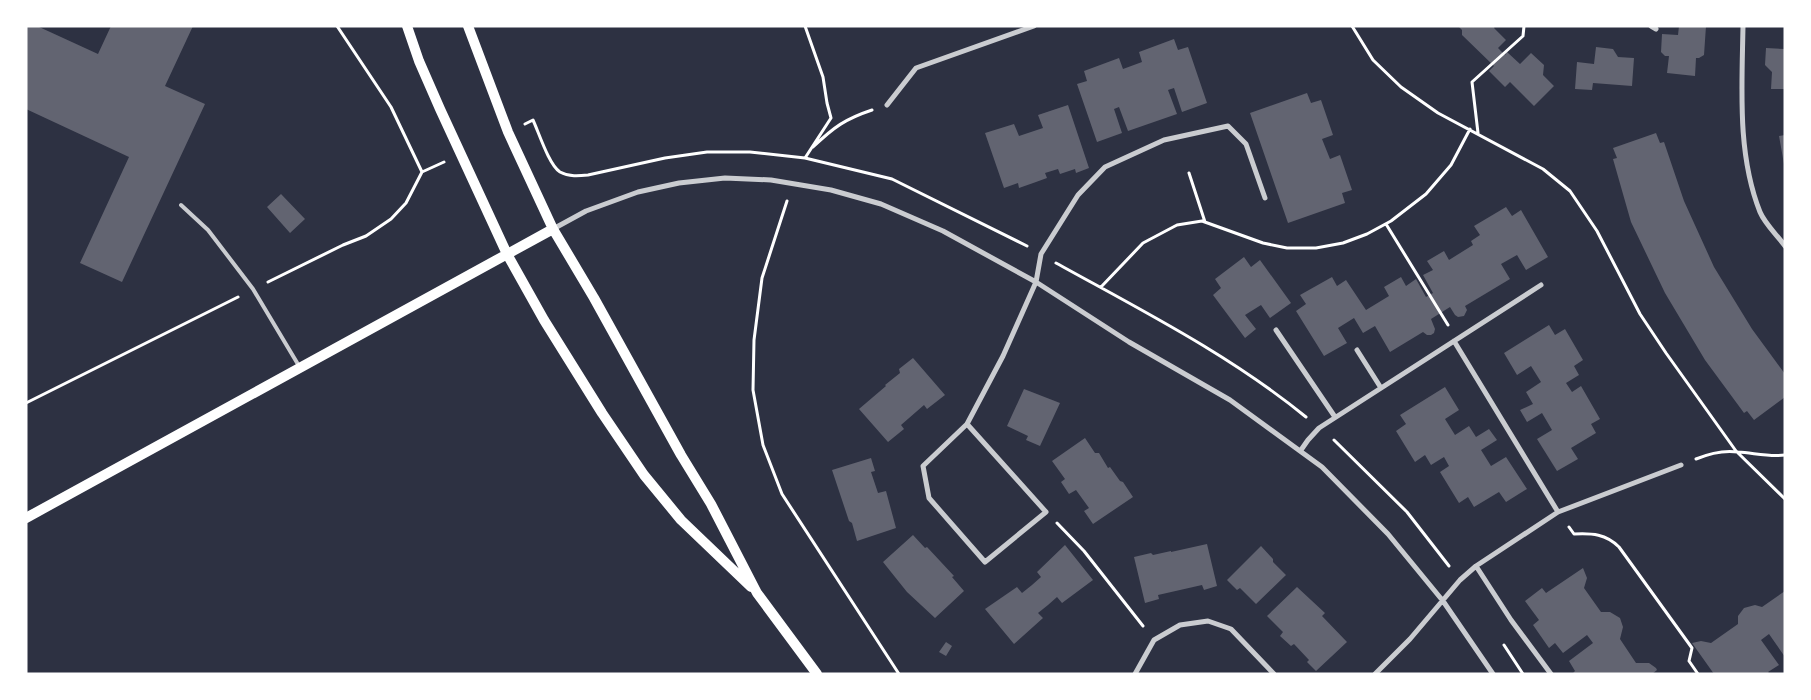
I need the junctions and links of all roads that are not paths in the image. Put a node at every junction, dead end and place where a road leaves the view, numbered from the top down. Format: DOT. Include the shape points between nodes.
graph roads {
  1 [pos="407,26"];
  2 [pos="468,26"];
  3 [pos="1034,26"];
  4 [pos="1743,26"];
  5 [pos="887,106"];
  6 [pos="1265,198"];
  7 [pos="181,205"];
  8 [pos="553,229"];
  9 [pos="1785,246"];
  10 [pos="507,254"];
  11 [pos="1036,282"];
  12 [pos="1541,285"];
  13 [pos="1276,330"];
  14 [pos="1455,340"];
  15 [pos="1357,350"];
  16 [pos="300,368"];
  17 [pos="1381,388"];
  18 [pos="1335,417"];
  19 [pos="967,424"];
  20 [pos="1302,450"];
  21 [pos="1681,465"];
  22 [pos="1558,512"];
  23 [pos="26,518"];
  24 [pos="1476,566"];
  25 [pos="757,593"];
  26 [pos="1442,601"];
  27 [pos="817,674"];
  28 [pos="1136,674"];
  29 [pos="1274,674"];
  30 [pos="1375,674"];
  31 [pos="1493,674"];
  32 [pos="1551,674"];
  1 -- 10 [label="main road" via="419,61"];
  2 -- 8 [label="main road" via="508,132"];
  3 -- 5 [label="street" via="916,68"];
  4 -- 9 [label="street" via="1742,98 1746,161 1760,214"];
  6 -- 11 [label="street" via="1246,144 1228,126 1164,140 1105,167 1078,195 1041,254"];
  7 -- 16 [label="lane" via="208,230 253,289"];
  8 -- 10 [label="main road"];
  8 -- 11 [label="street" via="586,211 638,192 725,178 771,180 831,190 881,204 943,231"];
  8 -- 25 [label="main road" via="711,504"];
  10 -- 16 [label="main road"];
  10 -- 25 [label="main road" via="544,320 644,475 681,520"];
  11 -- 19 [label="street" via="1003,356"];
  11 -- 20 [label="street" via="1129,342 1230,400"];
  12 -- 14 [label="street"];
  13 -- 18 [label="street"];
  14 -- 17 [label="street"];
  14 -- 22 [label="street"];
  15 -- 17 [label="street"];
  16 -- 23 [label="main road"];
  17 -- 18 [label="street"];
  18 -- 20 [label="street" via="1319,428"];
  19 -- 19 [label="street" via="923,466 929,498 985,562 1046,512"];
  20 -- 26 [label="street" via="1388,534"];
  21 -- 22 [label="street"];
  22 -- 24 [label="street"];
  24 -- 26 [label="street"];
  24 -- 32 [label="street"];
  25 -- 27 [label="main road"];
  26 -- 30 [label="street"];
  26 -- 31 [label="street"];
  28 -- 29 [label="street" via="1154,640 1180,625 1208,621 1231,629"];
}
